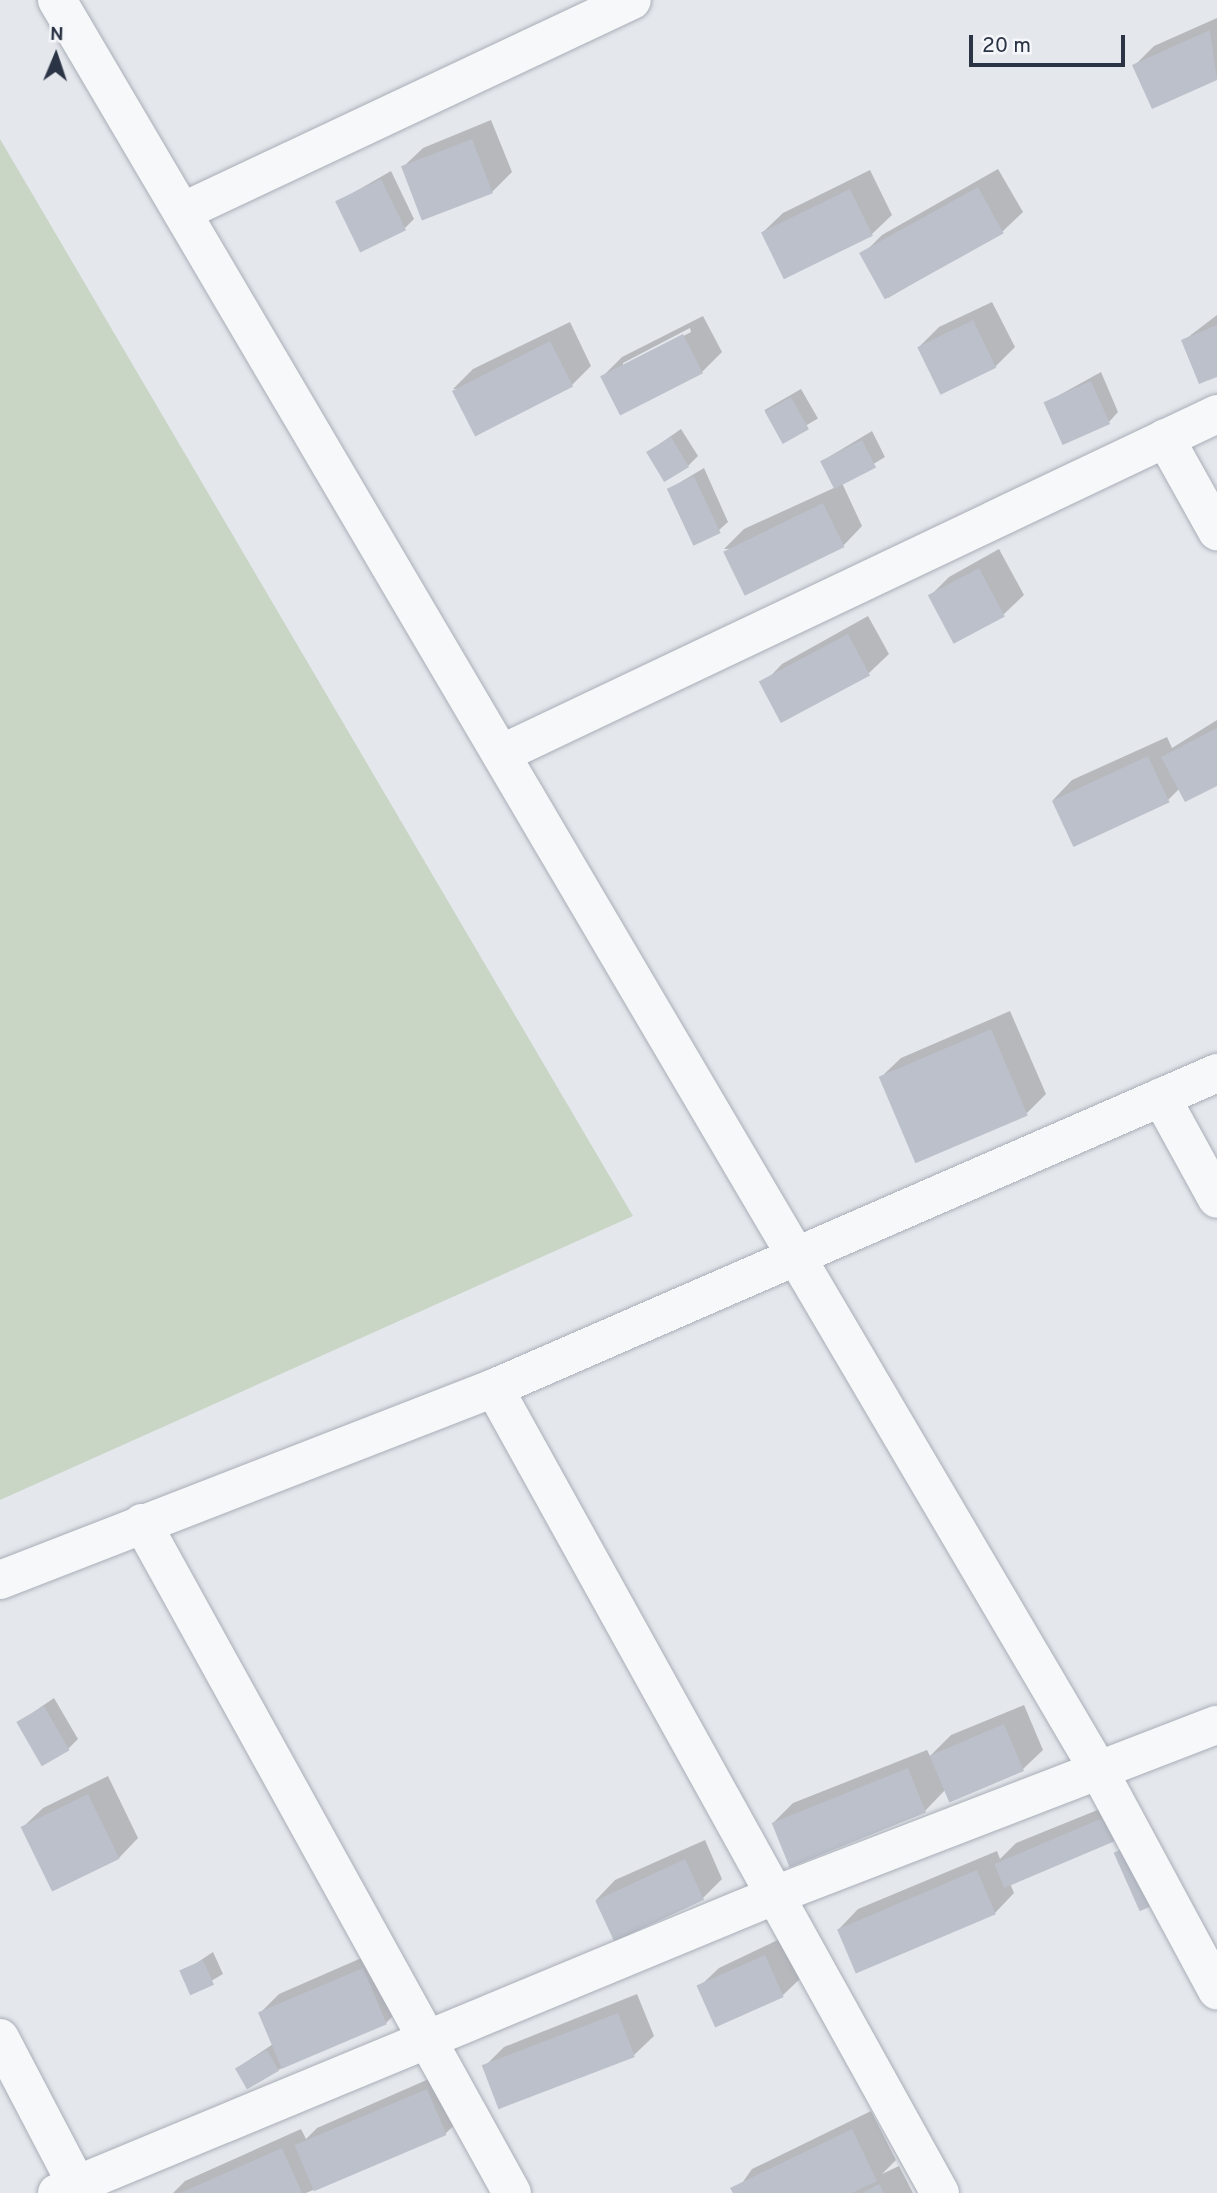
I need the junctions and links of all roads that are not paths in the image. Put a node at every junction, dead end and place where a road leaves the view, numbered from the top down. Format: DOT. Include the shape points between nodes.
graph roads {
  1 [pos="57,0"];
  2 [pos="632,0"];
  3 [pos="181,212"];
  4 [pos="1217,414"];
  5 [pos="1165,438"];
  6 [pos="1217,531"];
  7 [pos="500,754"];
  8 [pos="1217,1073"];
  9 [pos="1161,1097"];
  10 [pos="1217,1199"];
  11 [pos="797,1256"];
  12 [pos="494,1388"];
  13 [pos="142,1523"];
  14 [pos="0,1580"];
  15 [pos="1217,1725"];
  16 [pos="1100,1773"];
  17 [pos="778,1894"];
  18 [pos="1217,1990"];
  19 [pos="428,2037"];
  20 [pos="0,2038"];
  21 [pos="72,2190"];
  22 [pos="512,2193"];
  23 [pos="940,2193"];
  1 -- 3 [label="street"];
  2 -- 3 [label="street"];
  3 -- 7 [label="street"];
  4 -- 5 [label="street"];
  5 -- 6 [label="street"];
  5 -- 7 [label="street"];
  7 -- 11 [label="street"];
  8 -- 9 [label="street"];
  9 -- 10 [label="street"];
  9 -- 11 [label="street"];
  11 -- 12 [label="street"];
  11 -- 16 [label="street"];
  12 -- 13 [label="street"];
  12 -- 17 [label="street"];
  13 -- 14 [label="street"];
  13 -- 19 [label="street"];
  15 -- 16 [label="street"];
  16 -- 17 [label="street"];
  16 -- 18 [label="street"];
  17 -- 19 [label="street"];
  17 -- 23 [label="street"];
  19 -- 21 [label="street"];
  19 -- 22 [label="street"];
  20 -- 21 [label="street"];
}
